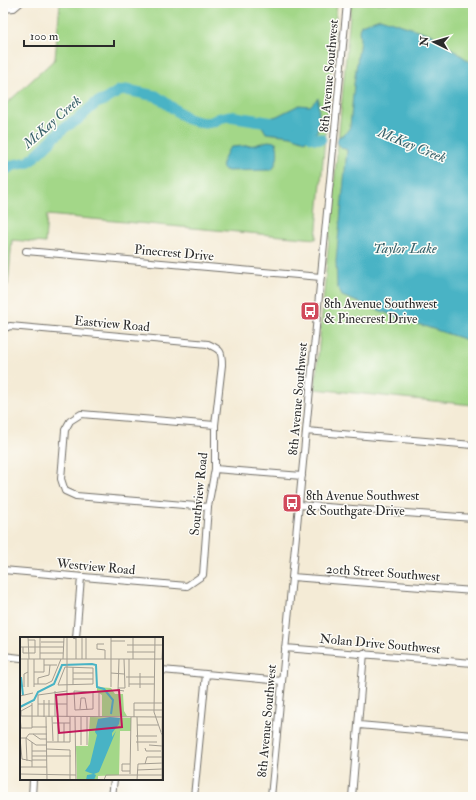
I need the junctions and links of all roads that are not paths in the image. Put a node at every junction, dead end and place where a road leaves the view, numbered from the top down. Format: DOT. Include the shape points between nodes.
graph roads {
  1 [pos="347,3"];
  2 [pos="19,5"];
  3 [pos="3,9"];
  4 [pos="26,250"];
  5 [pos="321,277"];
  6 [pos="3,329"];
  7 [pos="219,349"];
  8 [pos="215,425"];
  9 [pos="306,431"];
  10 [pos="473,445"];
  11 [pos="215,468"];
  12 [pos="302,476"];
  13 [pos="299,505"];
  14 [pos="208,507"];
  15 [pos="473,518"];
  16 [pos="3,570"];
  17 [pos="81,577"];
  18 [pos="292,577"];
  19 [pos="187,586"];
  20 [pos="473,591"];
  21 [pos="76,637"];
  22 [pos="286,648"];
  23 [pos="364,653"];
  24 [pos="3,656"];
  25 [pos="20,658"];
  26 [pos="473,663"];
  27 [pos="163,670"];
  28 [pos="206,674"];
  29 [pos="282,681"];
  30 [pos="359,724"];
  31 [pos="473,735"];
  32 [pos="33,780"];
  33 [pos="114,780"];
  34 [pos="32,797"];
  35 [pos="112,797"];
  36 [pos="194,797"];
  37 [pos="271,797"];
  38 [pos="352,797"];
  1 -- 5 [label="street, 8th Avenue Southwest"];
  2 -- 3 [label="street"];
  4 -- 5 [label="street, Pinecrest Drive"];
  5 -- 9 [label="street, 8th Avenue Southwest"];
  6 -- 7 [label="street, Eastview Road" via="10,326 208,344"];
  7 -- 8 [label="street, Southview Road" via="222,365"];
  8 -- 11 [label="street, Southview Road"];
  8 -- 14 [label="street" via="81,414 70,421 65,430 61,483 64,491 76,496"];
  9 -- 10 [label="street"];
  9 -- 12 [label="street, 8th Avenue Southwest"];
  11 -- 12 [label="street"];
  11 -- 14 [label="street, Southview Road"];
  12 -- 13 [label="street, 8th Avenue Southwest"];
  13 -- 15 [label="street"];
  13 -- 18 [label="street, 8th Avenue Southwest"];
  14 -- 19 [label="street, Southview Road" via="203,575"];
  16 -- 17 [label="street, Westview Road"];
  17 -- 19 [label="street, Westview Road"];
  17 -- 21 [label="street"];
  18 -- 20 [label="street, 20th Street Southwest"];
  18 -- 22 [label="street, 8th Avenue Southwest"];
  22 -- 23 [label="street, Nolan Drive Southwest"];
  22 -- 29 [label="street, 8th Avenue Southwest"];
  23 -- 26 [label="street, Nolan Drive Southwest"];
  23 -- 30 [label="street"];
  24 -- 25 [label="street"];
  27 -- 28 [label="street"];
  28 -- 29 [label="street"];
  28 -- 36 [label="street"];
  29 -- 37 [label="street, 8th Avenue Southwest"];
  30 -- 31 [label="street"];
  30 -- 38 [label="street"];
  32 -- 34 [label="street"];
  33 -- 35 [label="street"];
}
